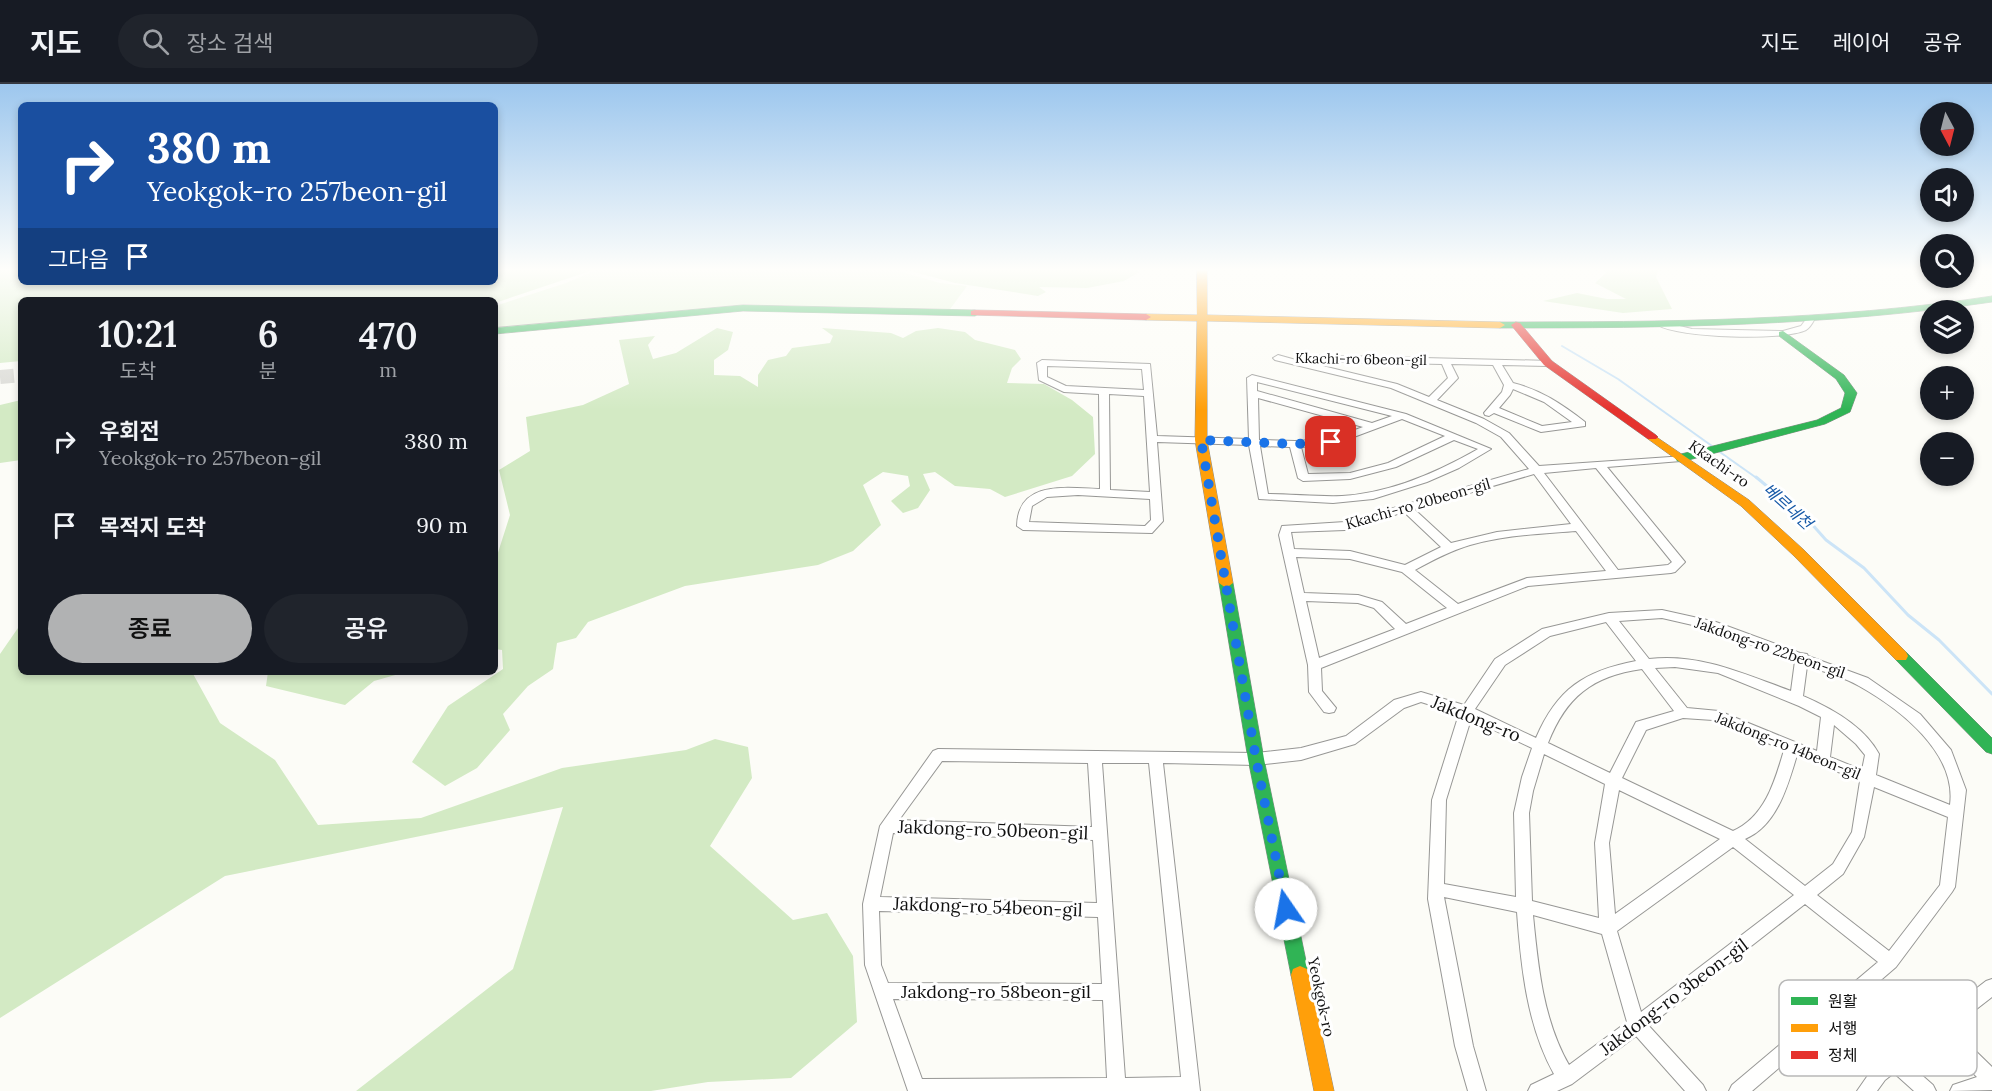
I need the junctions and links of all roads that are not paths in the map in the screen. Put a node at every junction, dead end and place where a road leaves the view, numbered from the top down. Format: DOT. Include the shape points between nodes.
graph roads {
  1 [pos="657,316"];
  2 [pos="1076,316"];
  3 [pos="1201,316"];
  4 [pos="1857,316"];
  5 [pos="1201,319"];
  6 [pos="1810,320"];
  7 [pos="1516,325"];
  8 [pos="1663,325"];
  9 [pos="498,331"];
  10 [pos="1783,334"];
  11 [pos="1445,361"];
  12 [pos="1496,362"];
  13 [pos="1548,363"];
  14 [pos="1509,385"];
  15 [pos="1104,391"];
  16 [pos="1149,393"];
  17 [pos="1252,393"];
  18 [pos="1430,401"];
  19 [pos="1493,409"];
  20 [pos="1402,416"];
  21 [pos="1480,421"];
  22 [pos="1374,427"];
  23 [pos="1454,436"];
  24 [pos="1153,439"];
  25 [pos="1201,440"];
  26 [pos="1254,442"];
  27 [pos="1295,444"];
  28 [pos="1681,458"];
  29 [pos="1599,465"];
  30 [pos="1536,470"];
  31 [pos="1303,478"];
  32 [pos="1106,493"];
  33 [pos="1156,496"];
  34 [pos="1308,498"];
  35 [pos="1406,508"];
  36 [pos="1579,527"];
  37 [pos="1449,548"];
  38 [pos="1289,553"];
  39 [pos="1406,569"];
  40 [pos="1615,574"];
  41 [pos="1299,597"];
  42 [pos="1457,610"];
  43 [pos="1609,617"];
  44 [pos="1404,630"];
  45 [pos="1802,657"];
  46 [pos="1314,665"];
  47 [pos="1646,665"];
  48 [pos="1796,699"];
  49 [pos="1329,708"];
  50 [pos="1467,711"];
  51 [pos="1683,712"];
  52 [pos="1828,714"];
  53 [pos="1541,746"];
  54 [pos="1792,747"];
  55 [pos="1992,748"];
  56 [pos="1095,757"];
  57 [pos="1155,758"];
  58 [pos="1256,759"];
  59 [pos="1823,760"];
  60 [pos="1869,778"];
  61 [pos="1613,781"];
  62 [pos="1956,814"];
  63 [pos="887,826"];
  64 [pos="1100,834"];
  65 [pos="1733,838"];
  66 [pos="1436,889"];
  67 [pos="1807,896"];
  68 [pos="871,904"];
  69 [pos="1524,906"];
  70 [pos="1105,910"];
  71 [pos="1608,928"];
  72 [pos="1890,962"];
  73 [pos="1869,980"];
  74 [pos="1992,987"];
  75 [pos="882,991"];
  76 [pos="1110,992"];
  77 [pos="1977,999"];
  78 [pos="1636,1024"];
  79 [pos="1779,1056"];
  80 [pos="1977,1065"];
  81 [pos="1877,1076"];
  82 [pos="1910,1076"];
  83 [pos="1566,1078"];
  84 [pos="1992,1080"];
  85 [pos="1117,1089"];
  86 [pos="1191,1089"];
  87 [pos="916,1090"];
  88 [pos="1324,1091"];
  89 [pos="1477,1091"];
  90 [pos="1537,1091"];
  91 [pos="1697,1091"];
  92 [pos="1738,1091"];
  93 [pos="1866,1091"];
  94 [pos="1927,1091"];
  95 [pos="1959,1091"];
  1 -- 9 [label="street"];
  2 -- 5 [label="street"];
  3 -- 5 [label="street, Yeokgok-ro"];
  4 -- 6 [label="street"];
  5 -- 7 [label="street"];
  5 -- 25 [label="street, Yeokgok-ro"];
  6 -- 8 [label="street"];
  6 -- 10 [label="street" via="1804,328"];
  7 -- 8 [label="street"];
  7 -- 13 [label="street, Kkachi-ro"];
  8 -- 10 [label="street" via="1692,332"];
  10 -- 28 [label="street" via="1840,377 1851,393 1846,410 1821,423"];
  11 -- 12 [label="street, Kkachi-ro 6beon-gil"];
  11 -- 18 [label="street, Kkachi-ro 6beon-gil" via="1452,378"];
  11 -- 18 [label="street, Kkachi-ro 6beon-gil" via="1278,358 1394,386"];
  12 -- 13 [label="street, Kkachi-ro 6beon-gil"];
  12 -- 14 [label="street"];
  13 -- 28 [label="street, Kkachi-ro"];
  14 -- 19 [label="street"];
  14 -- 19 [label="street" via="1531,390 1581,424 1541,429"];
  15 -- 16 [label="street"];
  15 -- 16 [label="street" via="1065,389 1042,378 1042,363 1147,366"];
  15 -- 32 [label="street"];
  16 -- 24 [label="street"];
  17 -- 20 [label="street" via="1252,378"];
  17 -- 22 [label="street"];
  17 -- 26 [label="street"];
  18 -- 21 [label="street"];
  19 -- 21 [label="street"];
  20 -- 22 [label="street"];
  20 -- 23 [label="street"];
  21 -- 30 [label="street" via="1505,435"];
  22 -- 27 [label="street" via="1331,442"];
  23 -- 31 [label="street" via="1392,465 1350,476"];
  23 -- 34 [label="street" via="1486,449 1452,469 1381,494"];
  24 -- 25 [label="street"];
  24 -- 33 [label="street"];
  25 -- 26 [label="street"];
  25 -- 58 [label="street, Yeokgok-ro"];
  26 -- 27 [label="street"];
  26 -- 34 [label="street" via="1263,496"];
  27 -- 31 [label="street"];
  28 -- 29 [label="street, Kkachi-ro 20beon-gil"];
  28 -- 55 [label="street, Kkachi-ro" via="1745,503"];
  29 -- 30 [label="street, Kkachi-ro 20beon-gil"];
  29 -- 40 [label="street" via="1679,562 1671,569"];
  30 -- 35 [label="street, Kkachi-ro 20beon-gil"];
  30 -- 36 [label="street"];
  31 -- 34 [label="street"];
  32 -- 33 [label="street"];
  32 -- 33 [label="street" via="1046,493 1030,500 1023,512 1023,526 1148,530 1157,521"];
  35 -- 37 [label="street"];
  35 -- 38 [label="street, Kkachi-ro 20beon-gil" via="1345,526 1286,529"];
  36 -- 37 [label="street" via="1507,533"];
  36 -- 40 [label="street"];
  37 -- 39 [label="street"];
  38 -- 39 [label="street, Kkachi-ro 20beon-gil" via="1350,555"];
  38 -- 41 [label="street, Kkachi-ro 20beon-gil"];
  39 -- 42 [label="street, Kkachi-ro 20beon-gil"];
  40 -- 42 [label="street" via="1527,582"];
  41 -- 44 [label="street" via="1358,599 1378,604"];
  41 -- 46 [label="street, Kkachi-ro 20beon-gil"];
  42 -- 44 [label="street"];
  43 -- 45 [label="street, Jakdong-ro 22beon-gil" via="1662,614 1712,625"];
  43 -- 47 [label="street"];
  43 -- 50 [label="street, Jakdong-ro 22beon-gil" via="1546,632 1500,662"];
  44 -- 46 [label="street"];
  45 -- 48 [label="street"];
  45 -- 62 [label="street, Jakdong-ro 22beon-gil" via="1863,682 1915,718 1946,754 1959,790"];
  46 -- 49 [label="street, Kkachi-ro 20beon-gil" via="1316,692"];
  47 -- 48 [label="street, Jakdong-ro 3beon-gil" via="1676,661 1711,667"];
  47 -- 51 [label="street"];
  47 -- 53 [label="street, Jakdong-ro 3beon-gil" via="1589,680 1566,698"];
  48 -- 52 [label="street, Jakdong-ro 3beon-gil"];
  50 -- 53 [label="street, Jakdong-ro"];
  50 -- 58 [label="street, Jakdong-ro" via="1421,697 1400,704 1350,740 1301,754"];
  50 -- 66 [label="street, Jakdong-ro 22beon-gil" via="1440,800"];
  51 -- 54 [label="street, Jakdong-ro 14beon-gil" via="1714,716"];
  51 -- 61 [label="street, Jakdong-ro 14beon-gil" via="1641,726"];
  52 -- 59 [label="street"];
  52 -- 60 [label="street, Jakdong-ro 3beon-gil" via="1859,736 1872,754"];
  53 -- 61 [label="street, Jakdong-ro"];
  53 -- 69 [label="street, Jakdong-ro 3beon-gil" via="1522,804"];
  54 -- 59 [label="street, Jakdong-ro 14beon-gil"];
  54 -- 65 [label="street" via="1769,807 1752,829"];
  56 -- 57 [label="street, Jakdong-ro"];
  56 -- 63 [label="street, Jakdong-ro" via="938,755"];
  56 -- 64 [label="street"];
  57 -- 58 [label="street, Jakdong-ro"];
  57 -- 86 [label="street"];
  58 -- 88 [label="street, Yeokgok-ro"];
  59 -- 60 [label="street, Jakdong-ro 14beon-gil"];
  60 -- 62 [label="street, Jakdong-ro 14beon-gil"];
  60 -- 67 [label="street, Jakdong-ro 3beon-gil" via="1859,833 1838,869"];
  61 -- 65 [label="street, Jakdong-ro"];
  61 -- 71 [label="street, Jakdong-ro 14beon-gil" via="1602,843"];
  62 -- 72 [label="street, Jakdong-ro 22beon-gil" via="1947,887"];
  63 -- 64 [label="street, Jakdong-ro 50beon-gil"];
  63 -- 68 [label="street"];
  64 -- 70 [label="street"];
  65 -- 67 [label="street, Jakdong-ro"];
  65 -- 71 [label="street"];
  66 -- 69 [label="street"];
  66 -- 89 [label="street, Jakdong-ro 22beon-gil" via="1464,1046"];
  67 -- 72 [label="street, Jakdong-ro"];
  67 -- 78 [label="street, Jakdong-ro 3beon-gil"];
  68 -- 70 [label="street, Jakdong-ro 54beon-gil"];
  68 -- 75 [label="street" via="873,965"];
  69 -- 71 [label="street"];
  69 -- 83 [label="street, Jakdong-ro 3beon-gil" via="1538,1003"];
  70 -- 76 [label="street"];
  71 -- 78 [label="street, Jakdong-ro 14beon-gil"];
  72 -- 73 [label="street, Jakdong-ro 22beon-gil"];
  74 -- 77 [label="street"];
  75 -- 76 [label="street, Jakdong-ro 58beon-gil"];
  75 -- 87 [label="street"];
  76 -- 85 [label="street"];
  78 -- 83 [label="street, Jakdong-ro 3beon-gil"];
  78 -- 91 [label="street"];
  79 -- 92 [label="street, Jakdong-ro 22beon-gil"];
  80 -- 84 [label="street"];
  81 -- 93 [label="street"];
  82 -- 94 [label="street"];
  83 -- 90 [label="street, Jakdong-ro 3beon-gil"];
  84 -- 95 [label="street"];
  85 -- 86 [label="street"];
  85 -- 87 [label="street"];
}
